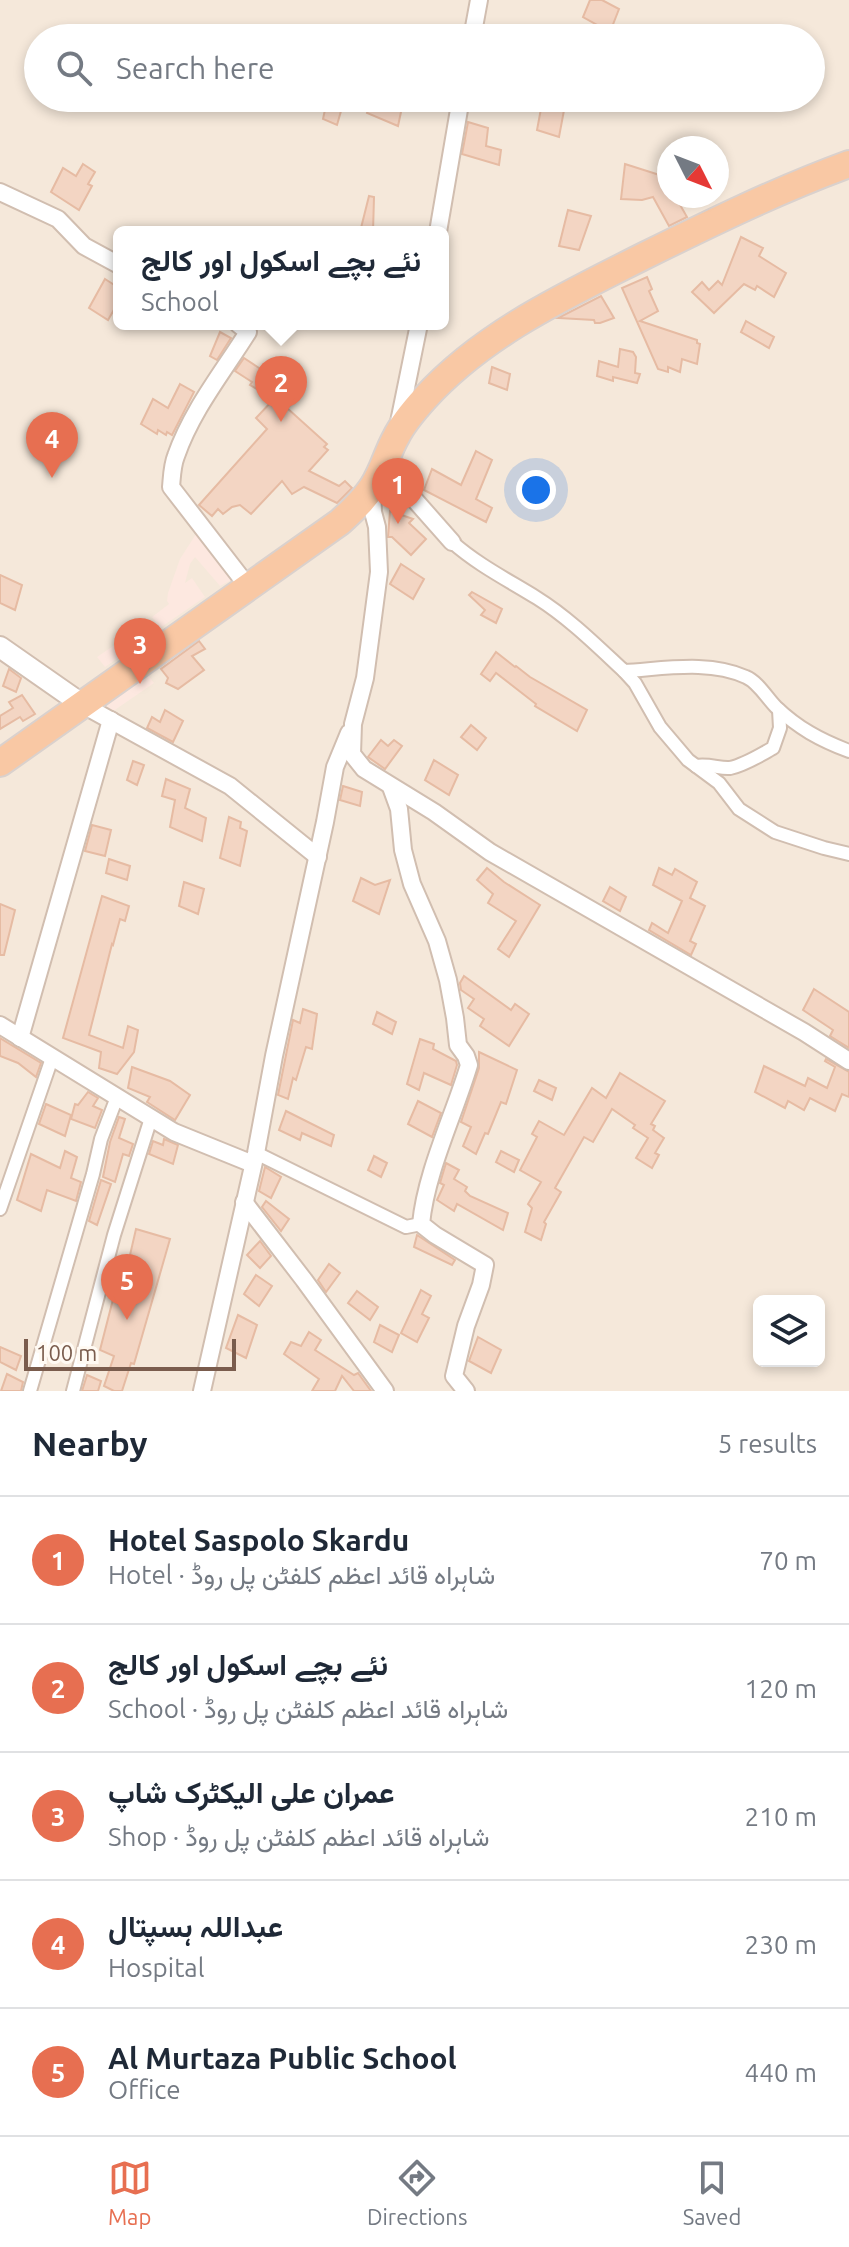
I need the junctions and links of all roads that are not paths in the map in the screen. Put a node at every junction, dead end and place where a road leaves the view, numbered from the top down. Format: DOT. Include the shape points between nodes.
graph roads {
  1 [pos="479,0"];
  2 [pos="475,24"];
  3 [pos="459,112"];
  4 [pos="849,164"];
  5 [pos="0,192"];
  6 [pos="439,226"];
  7 [pos="113,262"];
  8 [pos="246,330"];
  9 [pos="418,330"];
  10 [pos="396,435"];
  11 [pos="384,465"];
  12 [pos="372,489"];
  13 [pos="452,542"];
  14 [pos="249,588"];
  15 [pos="0,647"];
  16 [pos="624,671"];
  17 [pos="83,705"];
  18 [pos="779,710"];
  19 [pos="111,720"];
  20 [pos="353,724"];
  21 [pos="849,751"];
  22 [pos="0,763"];
  23 [pos="696,766"];
  24 [pos="391,787"];
  25 [pos="849,854"];
  26 [pos="318,857"];
  27 [pos="0,1025"];
  28 [pos="20,1038"];
  29 [pos="52,1058"];
  30 [pos="849,1061"];
  31 [pos="117,1097"];
  32 [pos="151,1118"];
  33 [pos="254,1158"];
  34 [pos="244,1202"];
  35 [pos="0,1209"];
  36 [pos="421,1224"];
  37 [pos="30,1391"];
  38 [pos="73,1391"];
  39 [pos="202,1391"];
  40 [pos="385,1391"];
  41 [pos="466,1391"];
  1 -- 2 [label="street"];
  3 -- 6 [label="street"];
  4 -- 10 [label="highway" via="712,222 546,306 446,378"];
  5 -- 7 [label="street" via="58,219 84,246"];
  8 -- 14 [label="street" via="205,394 175,457 171,487"];
  9 -- 10 [label="street"];
  10 -- 11 [label="highway"];
  11 -- 12 [label="highway"];
  11 -- 13 [label="street"];
  12 -- 14 [label="highway" via="340,522"];
  12 -- 20 [label="street" via="379,572 365,678"];
  13 -- 16 [label="street" via="540,599"];
  14 -- 17 [label="highway"];
  15 -- 17 [label="street"];
  16 -- 18 [label="street" via="681,666 748,677"];
  16 -- 23 [label="street" via="660,727"];
  17 -- 19 [label="street"];
  17 -- 22 [label="highway"];
  18 -- 21 [label="street" via="811,735"];
  18 -- 23 [label="street" via="773,748 728,768"];
  19 -- 26 [label="street" via="230,786"];
  19 -- 28 [label="street"];
  20 -- 24 [label="street" via="356,762"];
  20 -- 26 [label="street" via="335,767"];
  23 -- 25 [label="street" via="719,783 739,809 775,832"];
  24 -- 30 [label="street" via="490,852"];
  24 -- 36 [label="street" via="412,884 437,941 458,1045 469,1065"];
  26 -- 33 [label="street"];
  27 -- 28 [label="street"];
  28 -- 29 [label="street"];
  29 -- 31 [label="street"];
  29 -- 35 [label="street"];
  31 -- 32 [label="street"];
  31 -- 37 [label="street"];
  32 -- 33 [label="street" via="174,1132"];
  32 -- 38 [label="street"];
  33 -- 34 [label="street"];
  33 -- 36 [label="street" via="406,1227"];
  34 -- 39 [label="street"];
  34 -- 40 [label="street"];
  36 -- 41 [label="street" via="485,1265 454,1376"];
}
